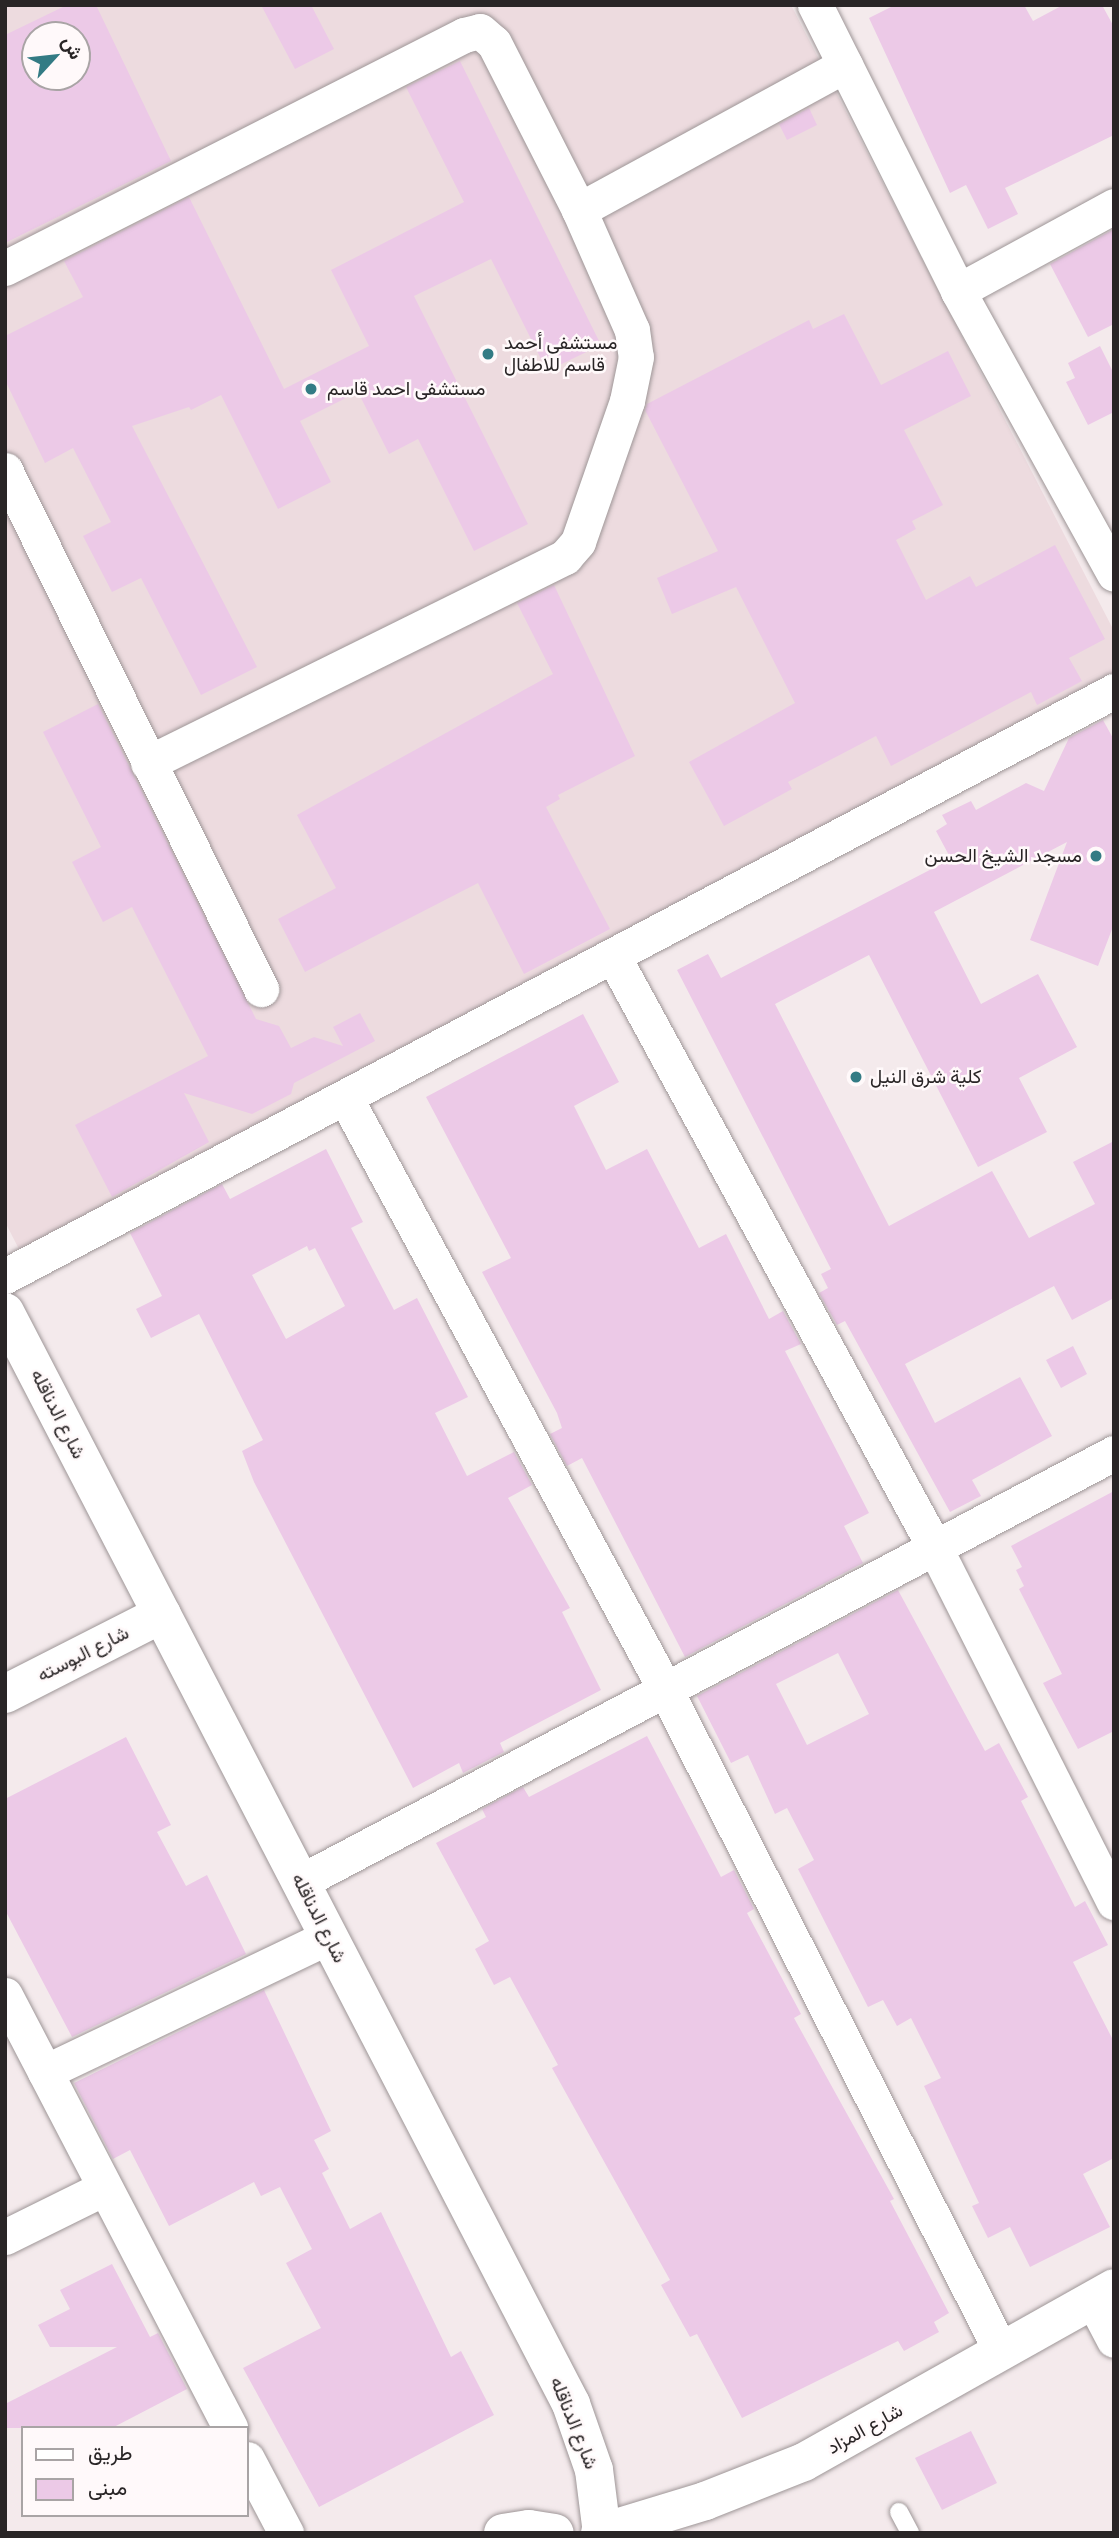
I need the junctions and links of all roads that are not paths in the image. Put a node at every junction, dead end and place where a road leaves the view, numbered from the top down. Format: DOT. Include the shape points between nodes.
graph roads {
  1 [pos="815,5"];
  2 [pos="845,65"];
  3 [pos="1114,206"];
  4 [pos="579,210"];
  5 [pos="5,268"];
  6 [pos="958,290"];
  7 [pos="5,470"];
  8 [pos="1114,574"];
  9 [pos="1114,691"];
  10 [pos="148,762"];
  11 [pos="613,956"];
  12 [pos="261,989"];
  13 [pos="345,1097"];
  14 [pos="5,1276"];
  15 [pos="5,1312"];
  16 [pos="1114,1453"];
  17 [pos="935,1548"];
  18 [pos="162,1614"];
  19 [pos="664,1688"];
  20 [pos="5,1695"];
  21 [pos="300,1882"];
  22 [pos="1114,1902"];
  23 [pos="328,1937"];
  24 [pos="5,1995"];
  25 [pos="45,2072"];
  26 [pos="104,2188"];
  27 [pos="5,2237"];
  28 [pos="1103,2294"];
  29 [pos="1114,2340"];
  30 [pos="1001,2351"];
  31 [pos="229,2426"];
  32 [pos="248,2461"];
  33 [pos="899,2512"];
  34 [pos="286,2533"];
  35 [pos="503,2533"];
  36 [pos="555,2533"];
  37 [pos="602,2533"];
  38 [pos="910,2533"];
  1 -- 2 [label="street"];
  2 -- 4 [label="street"];
  2 -- 6 [label="street"];
  3 -- 6 [label="street"];
  4 -- 5 [label="street" via="494,43 480,31"];
  4 -- 10 [label="street" via="632,330 636,357 627,401 578,542 550,566"];
  6 -- 8 [label="street"];
  7 -- 10 [label="street"];
  9 -- 11 [label="street"];
  10 -- 12 [label="street"];
  11 -- 13 [label="street"];
  11 -- 17 [label="street"];
  13 -- 14 [label="street"];
  13 -- 19 [label="street"];
  15 -- 18 [label="street, شارع الدناقله"];
  16 -- 17 [label="street"];
  17 -- 19 [label="street"];
  17 -- 22 [label="street"];
  18 -- 20 [label="street, شارع البوسته"];
  18 -- 21 [label="street, شارع الدناقله"];
  19 -- 21 [label="street"];
  19 -- 30 [label="street"];
  21 -- 23 [label="street, شارع الدناقله"];
  23 -- 25 [label="street"];
  23 -- 37 [label="street, شارع الدناقله" via="571,2404 594,2470"];
  24 -- 25 [label="street"];
  25 -- 26 [label="street"];
  26 -- 27 [label="street"];
  26 -- 31 [label="street"];
  28 -- 29 [label="street"];
  28 -- 30 [label="street, شارع المزاد"];
  30 -- 37 [label="street, شارع المزاد" via="804,2462 705,2501"];
  32 -- 34 [label="street"];
  33 -- 38 [label="lane"];
  35 -- 36 [label="street" via="529,2529"];
}
